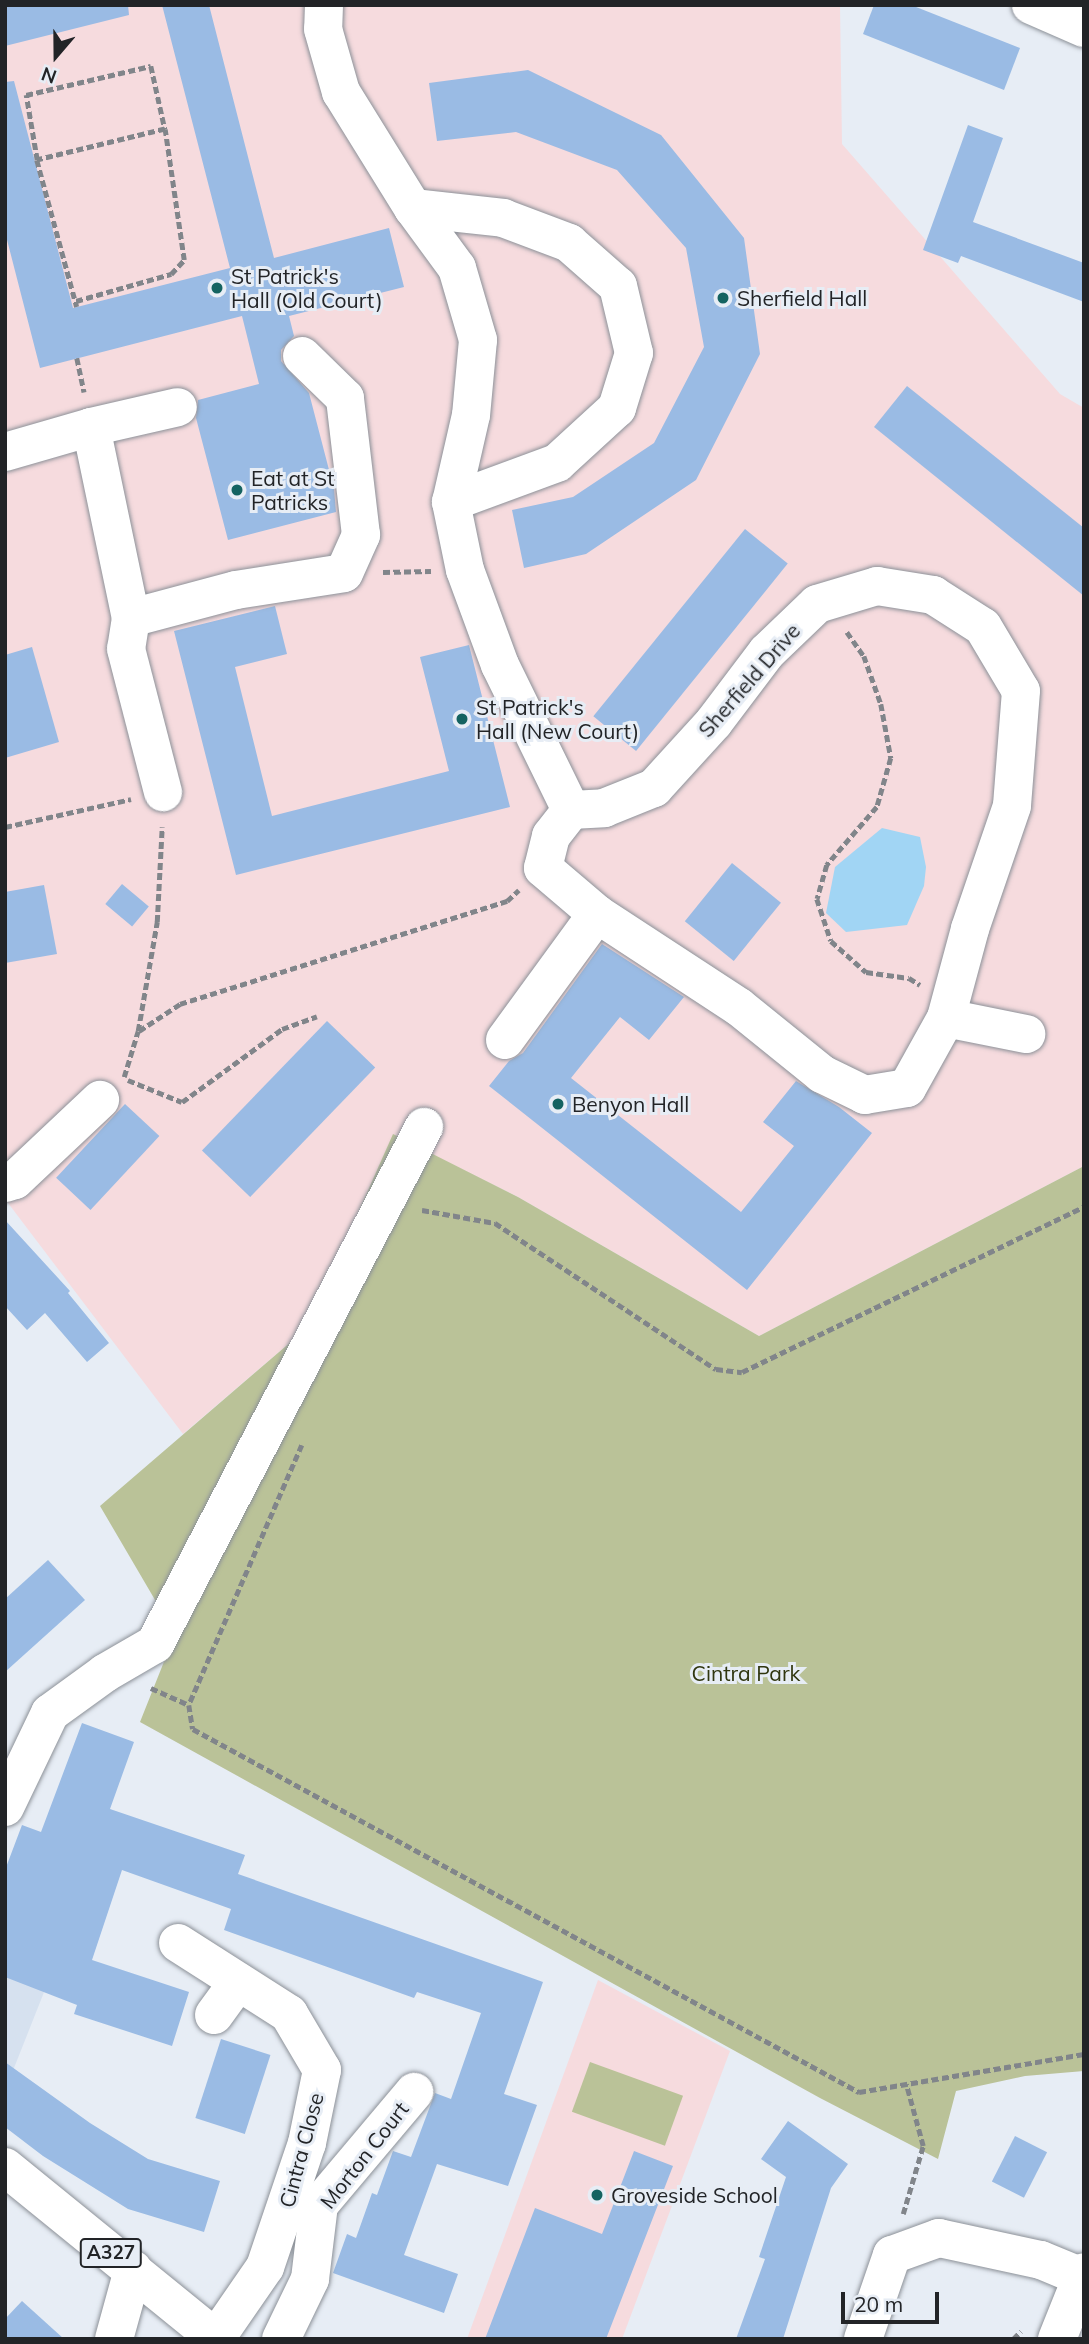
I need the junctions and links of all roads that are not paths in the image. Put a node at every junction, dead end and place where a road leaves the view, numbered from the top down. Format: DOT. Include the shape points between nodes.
graph roads {
  1 [pos="324,5"];
  2 [pos="1031,5"];
  3 [pos="1084,28"];
  4 [pos="413,208"];
  5 [pos="302,356"];
  6 [pos="178,407"];
  7 [pos="91,427"];
  8 [pos="5,452"];
  9 [pos="451,502"];
  10 [pos="131,618"];
  11 [pos="163,792"];
  12 [pos="571,810"];
  13 [pos="597,914"];
  14 [pos="948,1012"];
  15 [pos="1026,1034"];
  16 [pos="505,1040"];
  17 [pos="112,1089"];
  18 [pos="424,1127"];
  19 [pos="5,1183"];
  20 [pos="13,1764"];
  21 [pos="5,1807"];
  22 [pos="178,1943"];
  23 [pos="238,1982"];
  24 [pos="214,2015"];
  25 [pos="414,2092"];
  26 [pos="5,2167"];
  27 [pos="133,2270"];
  28 [pos="1083,2274"];
  29 [pos="217,2338"];
  30 [pos="114,2339"];
  31 [pos="281,2339"];
  32 [pos="863,2339"];
  33 [pos="1057,2339"];
  1 -- 4 [label="street" via="323,29 341,92"];
  2 -- 3 [label="street"];
  4 -- 9 [label="street" via="457,268 478,340 471,415"];
  4 -- 9 [label="street" via="503,218 569,243 618,286 634,353 617,408 557,463"];
  5 -- 10 [label="street" via="345,398 361,535 344,573 236,590"];
  6 -- 7 [label="street"];
  7 -- 8 [label="street"];
  7 -- 10 [label="street"];
  9 -- 12 [label="street" via="465,570 500,665"];
  10 -- 11 [label="street" via="126,649"];
  12 -- 13 [label="street, Sherfield Drive" via="551,836 543,869"];
  12 -- 14 [label="street, Sherfield Drive" via="604,808 654,788 714,722 767,652 817,604 877,586 933,595 983,626 1021,691 1012,806 970,929"];
  13 -- 14 [label="street, Sherfield Drive" via="739,1007 821,1074 865,1095 907,1088"];
  13 -- 16 [label="street"];
  14 -- 15 [label="street"];
  17 -- 19 [label="street" via="15,1180"];
  18 -- 20 [label="street" via="155,1644 50,1713"];
  20 -- 21 [label="street"];
  22 -- 23 [label="street, Cintra Close"];
  23 -- 24 [label="street"];
  23 -- 29 [label="street, Cintra Close" via="289,2014 322,2070 307,2143 265,2267"];
  25 -- 31 [label="street, Morton Court" via="319,2204 310,2279"];
  26 -- 27 [label="street, A327"];
  27 -- 29 [label="street, A327"];
  27 -- 30 [label="street"];
  28 -- 32 [label="street" via="939,2238 892,2255"];
  28 -- 33 [label="street"];
}
